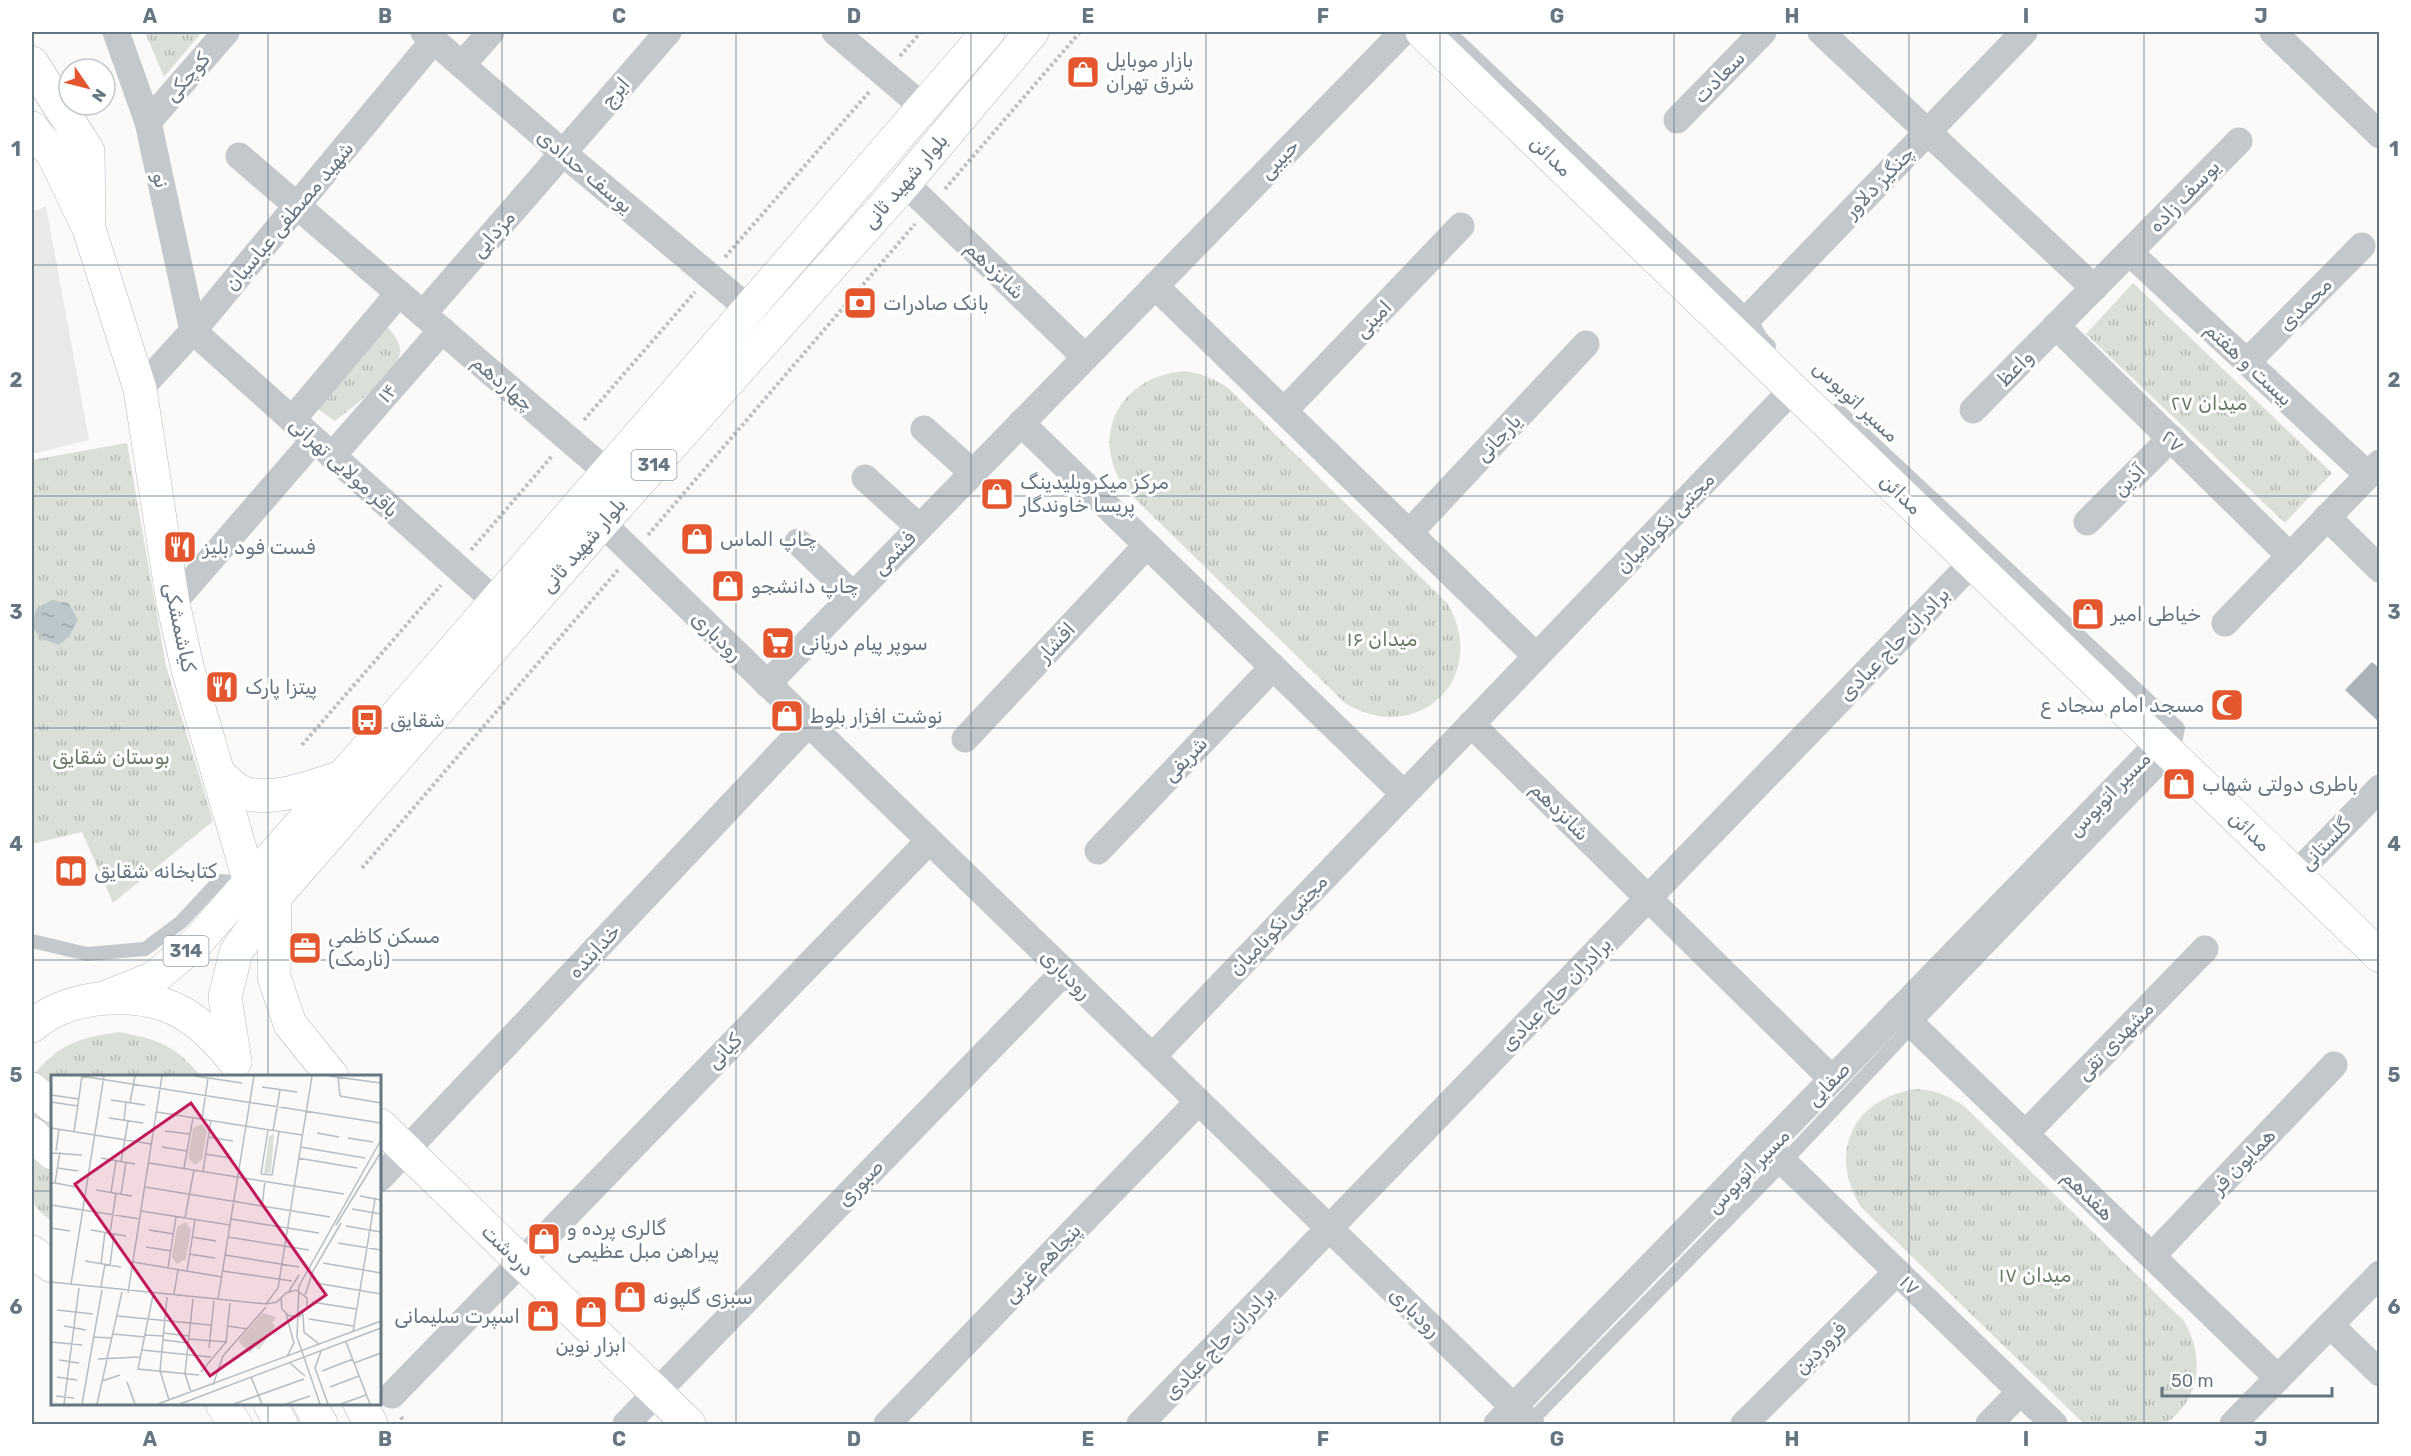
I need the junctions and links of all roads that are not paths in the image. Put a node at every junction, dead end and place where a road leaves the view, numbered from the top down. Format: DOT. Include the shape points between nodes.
graph roads {
  1 [pos="116,32"];
  2 [pos="226,32"];
  3 [pos="491,32"];
  4 [pos="668,32"];
  5 [pos="835,32"];
  6 [pos="988,32"];
  7 [pos="1032,32"];
  8 [pos="1403,32"];
  9 [pos="1422,32"];
  10 [pos="1449,32"];
  11 [pos="1760,32"];
  12 [pos="1821,32"];
  13 [pos="2024,32"];
  14 [pos="2273,32"];
  15 [pos="429,36"];
  16 [pos="32,63"];
  17 [pos="462,64"];
  18 [pos="922,106"];
  19 [pos="1677,120"];
  20 [pos="148,122"];
  21 [pos="32,128"];
  22 [pos="1928,131"];
  23 [pos="2379,135"];
  24 [pos="2238,141"];
  25 [pos="563,153"];
  26 [pos="239,156"];
  27 [pos="905,183"];
  28 [pos="297,206"];
  29 [pos="1461,226"];
  30 [pos="89,229"];
  31 [pos="2362,246"];
  32 [pos="2129,252"];
  33 [pos="788,262"];
  34 [pos="816,284"];
  35 [pos="1155,286"];
  36 [pos="2094,288"];
  37 [pos="399,293"];
  38 [pos="748,309"];
  39 [pos="433,322"];
  40 [pos="1741,325"];
  41 [pos="2056,326"];
  42 [pos="193,331"];
  43 [pos="1586,344"];
  44 [pos="1778,354"];
  45 [pos="1085,357"];
  46 [pos="2247,362"];
  47 [pos="140,389"];
  48 [pos="1793,389"];
  49 [pos="1829,402"];
  50 [pos="1973,410"];
  51 [pos="1284,411"];
  52 [pos="292,420"];
  53 [pos="1021,423"];
  54 [pos="924,429"];
  55 [pos="2171,438"];
  56 [pos="323,448"];
  57 [pos="2374,469"];
  58 [pos="607,472"];
  59 [pos="973,473"];
  60 [pos="865,478"];
  61 [pos="2327,517"];
  62 [pos="2087,522"];
  63 [pos="602,523"];
  64 [pos="919,527"];
  65 [pos="1409,532"];
  66 [pos="798,542"];
  67 [pos="1147,545"];
  68 [pos="2290,556"];
  69 [pos="1972,563"];
  70 [pos="2379,569"];
  71 [pos="853,595"];
  72 [pos="495,601"];
  73 [pos="173,603"];
  74 [pos="2225,623"];
  75 [pos="1536,656"];
  76 [pos="1273,667"];
  77 [pos="767,684"];
  78 [pos="808,724"];
  79 [pos="1471,724"];
  80 [pos="965,739"];
  81 [pos="2165,749"];
  82 [pos="218,773"];
  83 [pos="342,777"];
  84 [pos="2379,788"];
  85 [pos="1404,794"];
  86 [pos="928,841"];
  87 [pos="1098,851"];
  88 [pos="2295,875"];
  89 [pos="262,890"];
  90 [pos="1648,898"];
  91 [pos="32,941"];
  92 [pos="2205,949"];
  93 [pos="2379,956"];
  94 [pos="1064,972"];
  95 [pos="106,997"];
  96 [pos="32,1004"];
  97 [pos="70,1005"];
  98 [pos="1906,1018"];
  99 [pos="32,1026"];
  100 [pos="1152,1057"];
  101 [pos="2334,1065"];
  102 [pos="239,1069"];
  103 [pos="330,1075"];
  104 [pos="1832,1079"];
  105 [pos="32,1089"];
  106 [pos="1198,1102"];
  107 [pos="51,1105"];
  108 [pos="381,1126"];
  109 [pos="32,1134"];
  110 [pos="2025,1134"];
  111 [pos="405,1150"];
  112 [pos="51,1152"];
  113 [pos="1776,1154"];
  114 [pos="381,1177"];
  115 [pos="1329,1229"];
  116 [pos="32,1252"];
  117 [pos="2152,1256"];
  118 [pos="520,1262"];
  119 [pos="51,1265"];
  120 [pos="1897,1272"];
  121 [pos="2379,1274"];
  122 [pos="2330,1325"];
  123 [pos="2379,1373"];
  124 [pos="2278,1378"];
  125 [pos="2020,1392"];
  126 [pos="656,1393"];
  127 [pos="392,1395"];
  128 [pos="223,1405"];
  129 [pos="271,1405"];
  130 [pos="311,1405"];
  131 [pos="360,1405"];
  132 [pos="1520,1421"];
  133 [pos="235,1425"];
  134 [pos="281,1425"];
  135 [pos="321,1425"];
  136 [pos="370,1425"];
  137 [pos="626,1425"];
  138 [pos="689,1425"];
  139 [pos="887,1425"];
  140 [pos="1140,1425"];
  141 [pos="1744,1425"];
  142 [pos="1989,1425"];
  143 [pos="2054,1425"];
  144 [pos="2233,1425"];
  1 -- 20 [label="street, نو"];
  2 -- 20 [label="street, کوچکی"];
  3 -- 17 [label="street"];
  4 -- 25 [label="street, ایرج"];
  5 -- 18 [label="street"];
  6 -- 18 [label="main road, بلوار شهید ثانی / 314"];
  7 -- 27 [label="main road, بلوار شهید ثانی / 314"];
  8 -- 35 [label="street, حبیبی"];
  9 -- 40 [label="main road, مدائن"];
  10 -- 40 [label="lane"];
  11 -- 19 [label="street, سعادت"];
  12 -- 22 [label="street"];
  13 -- 22 [label="street, چنگیز دلاور"];
  14 -- 23 [label="street"];
  15 -- 17 [label="street, یوسف حدادی"];
  15 -- 28 [label="street, شهید مصطفی عباسیان"];
  16 -- 30 [label="main road, کیاشمشکی" via="88,151"];
  17 -- 25 [label="street, یوسف حدادی"];
  18 -- 33 [label="main road, بلوار شهید ثانی / 314"];
  20 -- 42 [label="street, نو"];
  21 -- 30 [label="main road, کیاشمشکی" via="54,156"];
  22 -- 36 [label="street"];
  22 -- 40 [label="street, چنگیز دلاور"];
  24 -- 32 [label="street, یوسف زاده"];
  25 -- 38 [label="street, یوسف حدادی"];
  25 -- 39 [label="street, مزدایی"];
  26 -- 28 [label="street, چهاردهم"];
  27 -- 34 [label="main road, بلوار شهید ثانی / 314"];
  27 -- 45 [label="street, شانزدهم"];
  28 -- 37 [label="street, چهاردهم"];
  28 -- 42 [label="street, شهید مصطفی عباسیان"];
  29 -- 51 [label="street, امینی"];
  30 -- 47 [label="main road, کیاشمشکی"];
  31 -- 46 [label="street, محمدی"];
  32 -- 36 [label="street, یوسف زاده"];
  32 -- 46 [label="street, بیست و هفتم"];
  33 -- 34 [label="main road"];
  33 -- 38 [label="main road, بلوار شهید ثانی / 314"];
  34 -- 63 [label="main road, بلوار شهید ثانی / 314"];
  35 -- 45 [label="street"];
  35 -- 51 [label="street"];
  36 -- 41 [label="street, واعظ"];
  37 -- 39 [label="street, چهاردهم"];
  37 -- 52 [label="street"];
  38 -- 58 [label="main road, بلوار شهید ثانی / 314"];
  39 -- 56 [label="street, ۱۴"];
  39 -- 58 [label="street, چهاردهم"];
  40 -- 44 [label="lane"];
  40 -- 48 [label="main road, مدائن"];
  41 -- 50 [label="street, واعظ"];
  41 -- 55 [label="street, ۲۷"];
  42 -- 47 [label="street, شهید مصطفی عباسیان"];
  42 -- 52 [label="street, باقر مولایی تهرانی"];
  43 -- 65 [label="street, یارجانی"];
  45 -- 53 [label="street"];
  46 -- 57 [label="street, بیست و هفتم"];
  47 -- 73 [label="main road, کیاشمشکی"];
  48 -- 69 [label="main road, مدائن"];
  48 -- 75 [label="street, مجتبی نکونامیان"];
  49 -- 81 [label="lane, مسیر اتوبوس" via="2178,728"];
  51 -- 65 [label="street"];
  52 -- 56 [label="street, باقر مولایی تهرانی"];
  53 -- 59 [label="street, فشمی"];
  53 -- 67 [label="street"];
  54 -- 59 [label="street"];
  55 -- 62 [label="street, آذین"];
  55 -- 68 [label="street, ۲۷"];
  56 -- 72 [label="street, باقر مولایی تهرانی"];
  56 -- 73 [label="street"];
  57 -- 61 [label="street"];
  58 -- 72 [label="main road, بلوار شهید ثانی / 314"];
  59 -- 64 [label="street, فشمی"];
  60 -- 64 [label="street"];
  61 -- 68 [label="street"];
  61 -- 70 [label="street"];
  63 -- 77 [label="street, رودباری"];
  63 -- 89 [label="main road, بلوار شهید ثانی / 314"];
  64 -- 71 [label="street, فشمی"];
  65 -- 75 [label="street"];
  66 -- 71 [label="street"];
  67 -- 76 [label="street"];
  67 -- 80 [label="street, افشار"];
  68 -- 74 [label="street"];
  69 -- 81 [label="main road, مدائن"];
  69 -- 90 [label="street, برادران حاج عبادی"];
  71 -- 77 [label="street, فشمی"];
  72 -- 83 [label="main road, بلوار شهید ثانی / 314"];
  73 -- 82 [label="main road, کیاشمشکی"];
  75 -- 79 [label="street"];
  76 -- 85 [label="street"];
  76 -- 87 [label="street, شریفی"];
  77 -- 78 [label="street, رودباری"];
  78 -- 86 [label="street, رودباری"];
  78 -- 111 [label="street, خدابنده"];
  79 -- 85 [label="street"];
  79 -- 90 [label="street, شانزدهم"];
  81 -- 88 [label="main road, مدائن"];
  81 -- 98 [label="street, صفایی"];
  82 -- 83 [label="main road" via="243,793 267,795"];
  82 -- 89 [label="main road, کیاشمشکی"];
  83 -- 89 [label="main road, بلوار شهید ثانی / 314"];
  84 -- 88 [label="street, گلستانی"];
  85 -- 100 [label="street, مجتبی نکونامیان"];
  86 -- 94 [label="street, رودباری"];
  86 -- 118 [label="street, کیانی"];
  88 -- 93 [label="main road, مدائن"];
  89 -- 91 [label="lane" via="219,881 181,922 145,948 87,954"];
  89 -- 95 [label="main road, بلوار شهید ثانی / 314" via="154,978"];
  89 -- 102 [label="main road, بلوار شهید ثانی / 314" via="236,952 225,998"];
  89 -- 103 [label="main road" via="274,977 290,1024"];
  90 -- 104 [label="street"];
  90 -- 115 [label="street, برادران حاج عبادی"];
  92 -- 110 [label="street, مشهدی تقی"];
  94 -- 100 [label="street, رودباری"];
  94 -- 126 [label="street, صبوری"];
  95 -- 97 [label="main road"];
  95 -- 102 [label="main road" via="144,1000 179,1012 210,1032"];
  96 -- 97 [label="main road"];
  97 -- 99 [label="main road"];
  98 -- 104 [label="street, صفایی"];
  98 -- 110 [label="street, هفدهم"];
  98 -- 113 [label="lane, مسیر اتوبوس"];
  100 -- 106 [label="street, رودباری"];
  101 -- 117 [label="street, همایون فر"];
  104 -- 113 [label="street, صفایی"];
  105 -- 107 [label="main road"];
  106 -- 115 [label="street, رودباری"];
  106 -- 139 [label="street, پنجاهم غربی"];
  108 -- 111 [label="main road, دردشت"];
  109 -- 112 [label="main road"];
  110 -- 117 [label="street, هفدهم"];
  111 -- 114 [label="street, خدابنده"];
  111 -- 118 [label="main road, دردشت"];
  113 -- 120 [label="street, ۱۷"];
  113 -- 132 [label="street, صفایی"];
  115 -- 132 [label="street, رودباری"];
  115 -- 140 [label="street, برادران حاج عبادی"];
  116 -- 119 [label="main road"];
  117 -- 124 [label="street, هفدهم"];
  118 -- 126 [label="main road, دردشت"];
  118 -- 127 [label="street, کیانی"];
  120 -- 125 [label="street, ۱۷"];
  120 -- 141 [label="street, فروردین"];
  121 -- 122 [label="street"];
  122 -- 123 [label="street"];
  122 -- 124 [label="street"];
  124 -- 144 [label="street"];
  125 -- 142 [label="street"];
  125 -- 143 [label="street, ۱۷"];
  126 -- 137 [label="street, صبوری"];
  126 -- 138 [label="main road, دردشت"];
  128 -- 133 [label="main road"];
  129 -- 134 [label="main road"];
  130 -- 135 [label="main road"];
  131 -- 136 [label="main road"];
}
